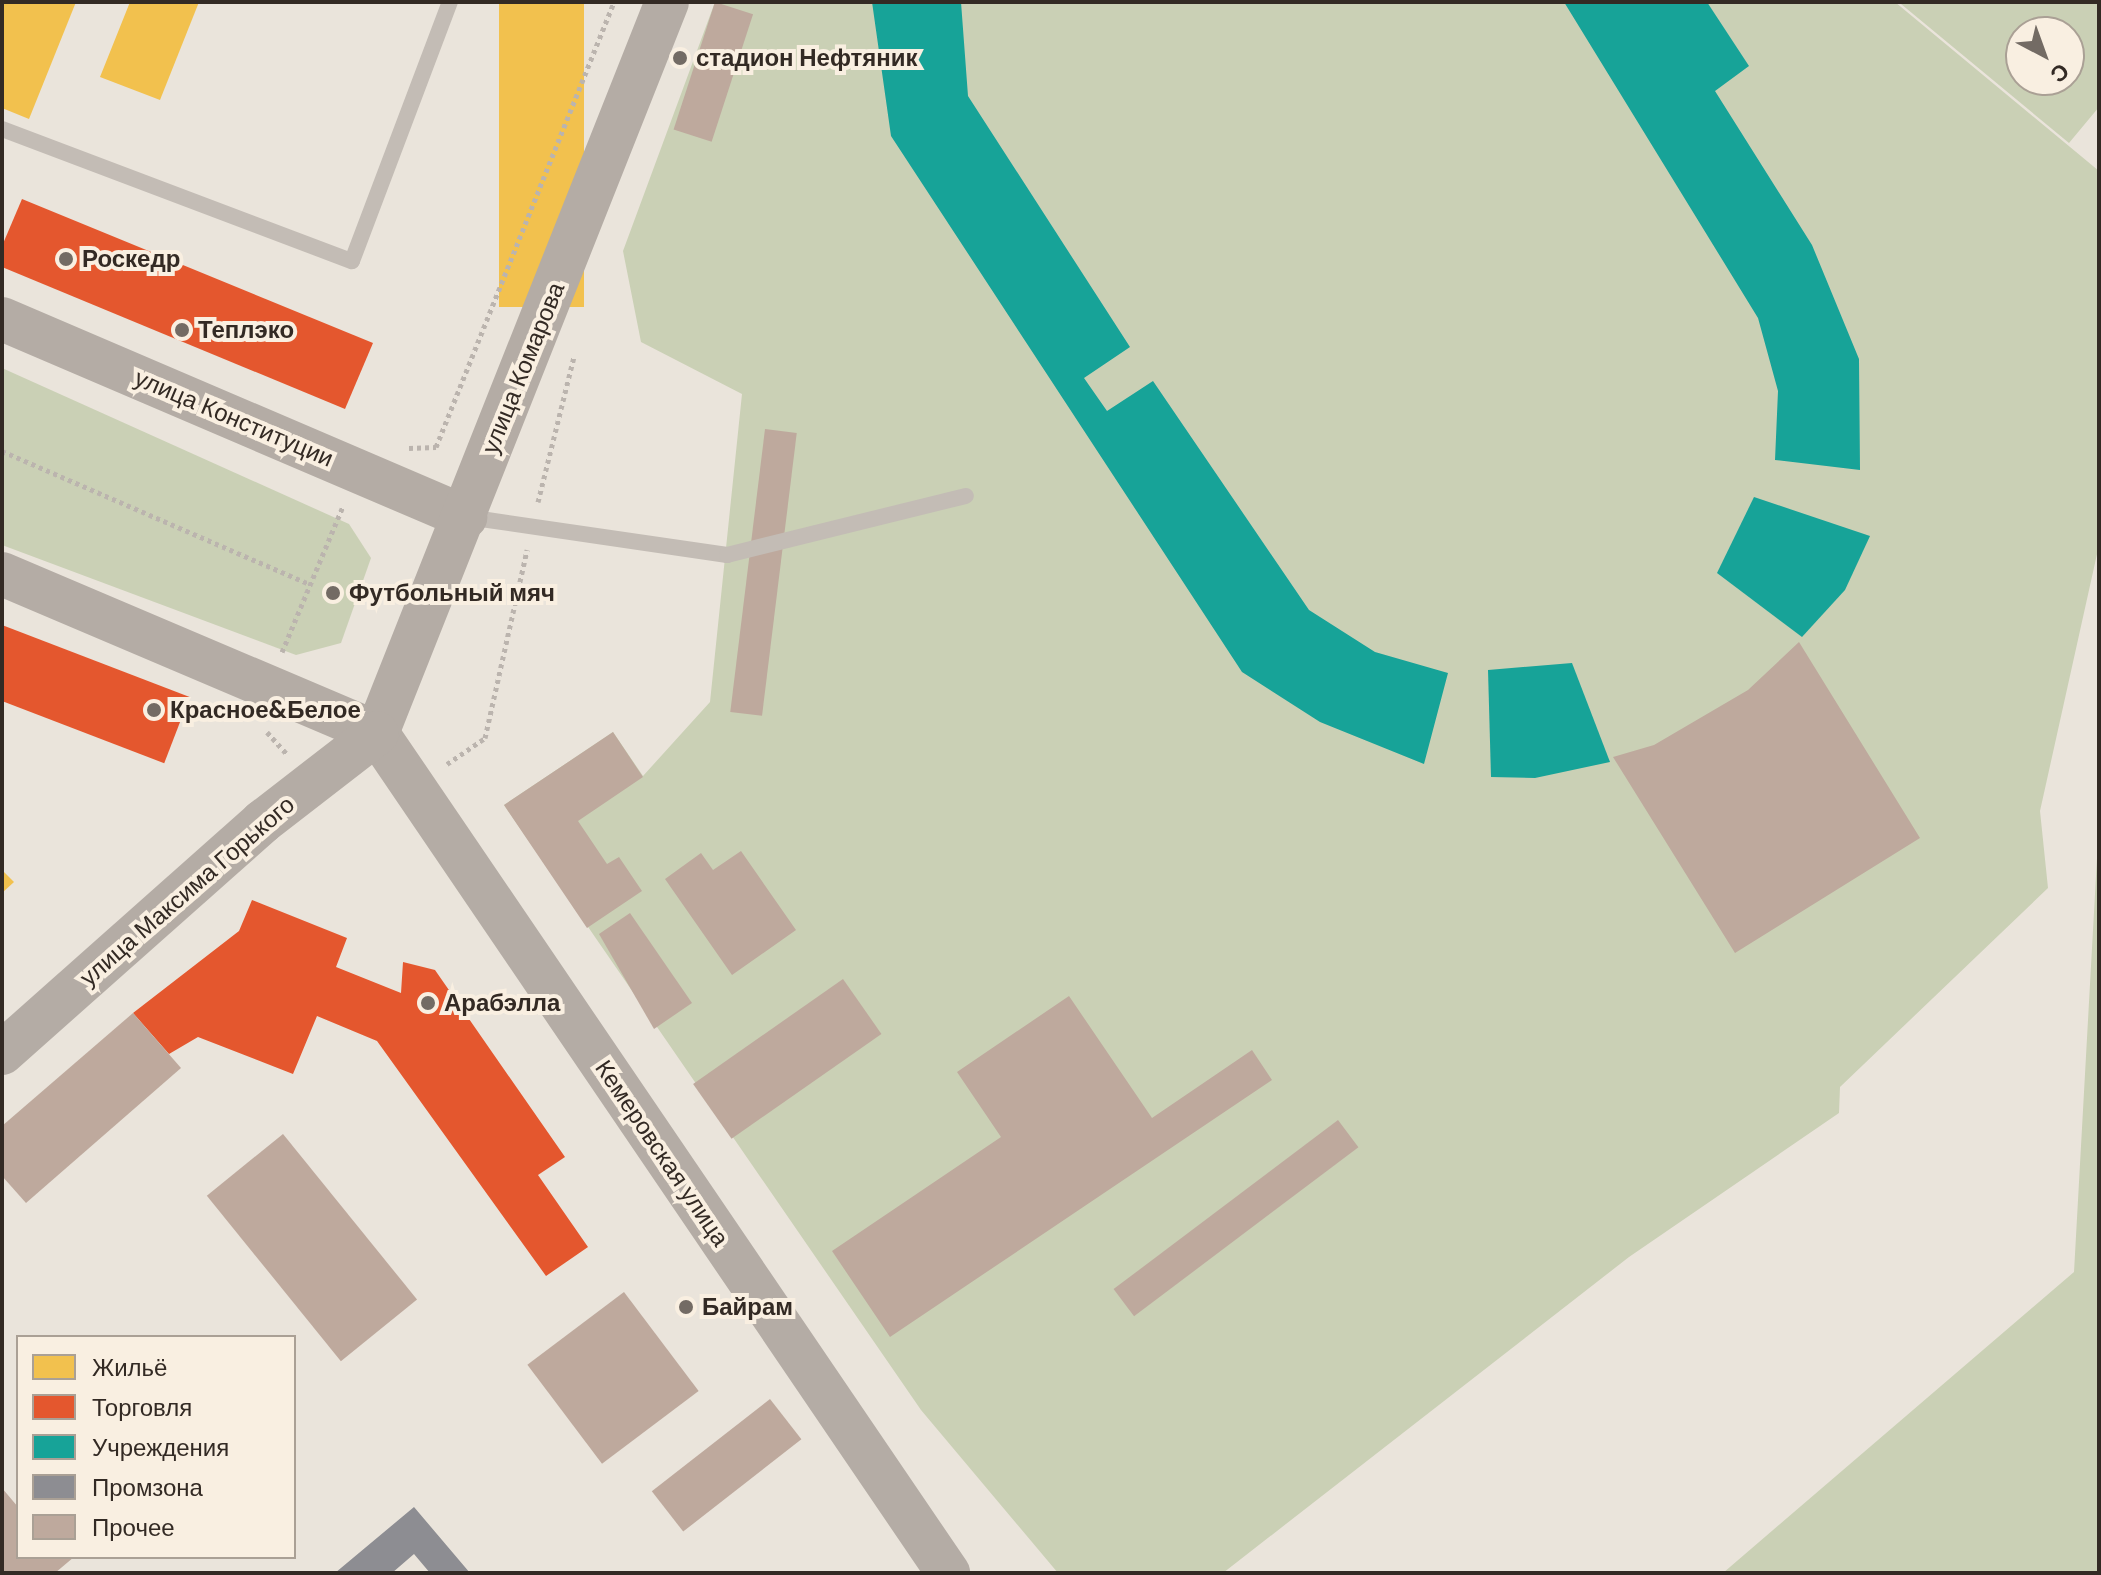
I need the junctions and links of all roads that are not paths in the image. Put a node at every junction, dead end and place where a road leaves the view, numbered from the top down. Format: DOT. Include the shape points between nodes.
graph roads {
  1 [pos="450,2"];
  2 [pos="667,2"];
  3 [pos="2,129"];
  4 [pos="2,319"];
  5 [pos="966,496"];
  6 [pos="465,517"];
  7 [pos="2,574"];
  8 [pos="377,733"];
  9 [pos="2,1053"];
  10 [pos="948,1573"];
  1 -- 3 [label="lane" via="352,261"];
  2 -- 6 [label="main road, улица Комарова"];
  4 -- 6 [label="main road, улица Конституции"];
  5 -- 6 [label="lane" via="727,555"];
  6 -- 8 [label="main road, улица Комарова"];
  7 -- 8 [label="main road"];
  8 -- 9 [label="main road, улица Максима Горького" via="262,822"];
  8 -- 10 [label="main road, Кемеровская улица"];
}
